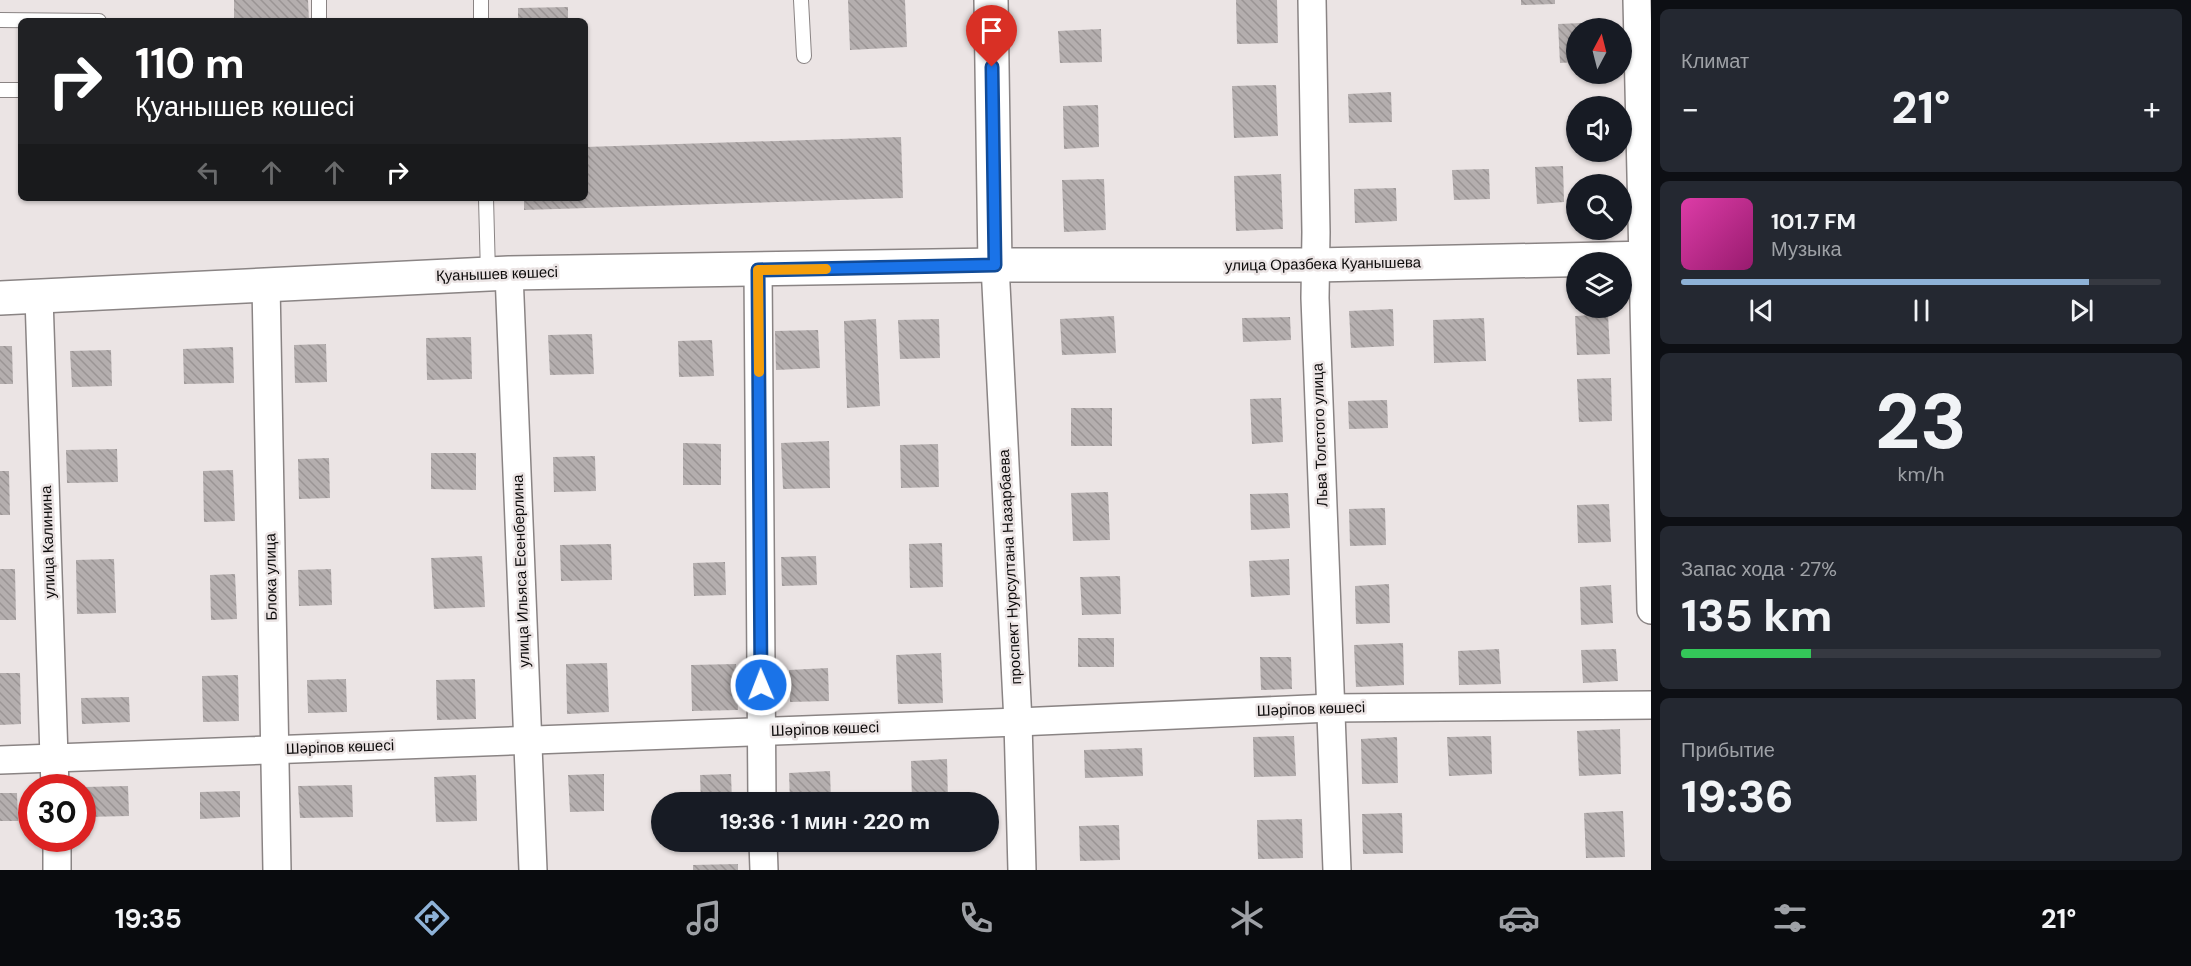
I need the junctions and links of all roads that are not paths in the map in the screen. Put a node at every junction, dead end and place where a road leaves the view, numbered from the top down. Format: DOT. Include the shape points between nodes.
graph roads {
  1 [pos="320,0"];
  2 [pos="481,0"];
  3 [pos="801,0"];
  4 [pos="991,0"];
  5 [pos="1312,0"];
  6 [pos="1637,0"];
  7 [pos="319,18"];
  8 [pos="481,18"];
  9 [pos="0,20"];
  10 [pos="18,20"];
  11 [pos="804,56"];
  12 [pos="0,90"];
  13 [pos="18,90"];
  14 [pos="487,201"];
  15 [pos="1647,258"];
  16 [pos="995,265"];
  17 [pos="1315,265"];
  18 [pos="758,270"];
  19 [pos="499,273"];
  20 [pos="266,284"];
  21 [pos="39,297"];
  22 [pos="0,298"];
  23 [pos="1651,610"];
  24 [pos="1651,705"];
  25 [pos="1331,708"];
  26 [pos="1018,722"];
  27 [pos="761,732"];
  28 [pos="527,740"];
  29 [pos="274,749"];
  30 [pos="55,758"];
  31 [pos="0,760"];
  32 [pos="56,774"];
  33 [pos="762,792"];
  34 [pos="57,852"];
  35 [pos="763,852"];
  36 [pos="57,870"];
  37 [pos="277,870"];
  38 [pos="532,870"];
  39 [pos="764,870"];
  40 [pos="1022,870"];
  41 [pos="1337,870"];
  1 -- 7 [label="lane"];
  2 -- 8 [label="lane"];
  3 -- 11 [label="lane"];
  4 -- 16 [label="street"];
  5 -- 17 [label="street, Льва Толстого улица"];
  6 -- 15 [label="street"];
  9 -- 10 [label="lane"];
  12 -- 13 [label="lane"];
  14 -- 19 [label="lane"];
  15 -- 17 [label="street, улица Оразбека Куанышева"];
  15 -- 23 [label="street"];
  16 -- 17 [label="street, улица Оразбека Куанышева"];
  16 -- 18 [label="street, Қуанышев көшесі"];
  16 -- 26 [label="street, проспект Нурсултана Назарбаева"];
  17 -- 25 [label="street, Льва Толстого улица"];
  18 -- 19 [label="street, Қуанышев көшесі"];
  18 -- 27 [label="street"];
  19 -- 20 [label="street, Қуанышев көшесі"];
  19 -- 28 [label="street, улица Ильяса Есенберлина"];
  20 -- 21 [label="street, Қуанышев көшесі"];
  20 -- 29 [label="street, Блока улица"];
  21 -- 22 [label="street, Қуанышев көшесі"];
  21 -- 30 [label="street, улица Калинина"];
  24 -- 25 [label="street, Шәріпов көшесі"];
  25 -- 26 [label="street, Шәріпов көшесі"];
  25 -- 41 [label="street, Льва Толстого улица"];
  26 -- 27 [label="street, Шәріпов көшесі"];
  26 -- 40 [label="street, проспект Нурсултана Назарбаева"];
  27 -- 28 [label="street, Шәріпов көшесі"];
  27 -- 33 [label="street"];
  28 -- 29 [label="street, Шәріпов көшесі"];
  28 -- 38 [label="street, улица Ильяса Есенберлина"];
  29 -- 30 [label="street, Шәріпов көшесі"];
  29 -- 37 [label="street, Блока улица"];
  30 -- 31 [label="street, Шәріпов көшесі"];
  30 -- 32 [label="street, улица Калинина"];
  34 -- 36 [label="street"];
  35 -- 39 [label="street"];
}
